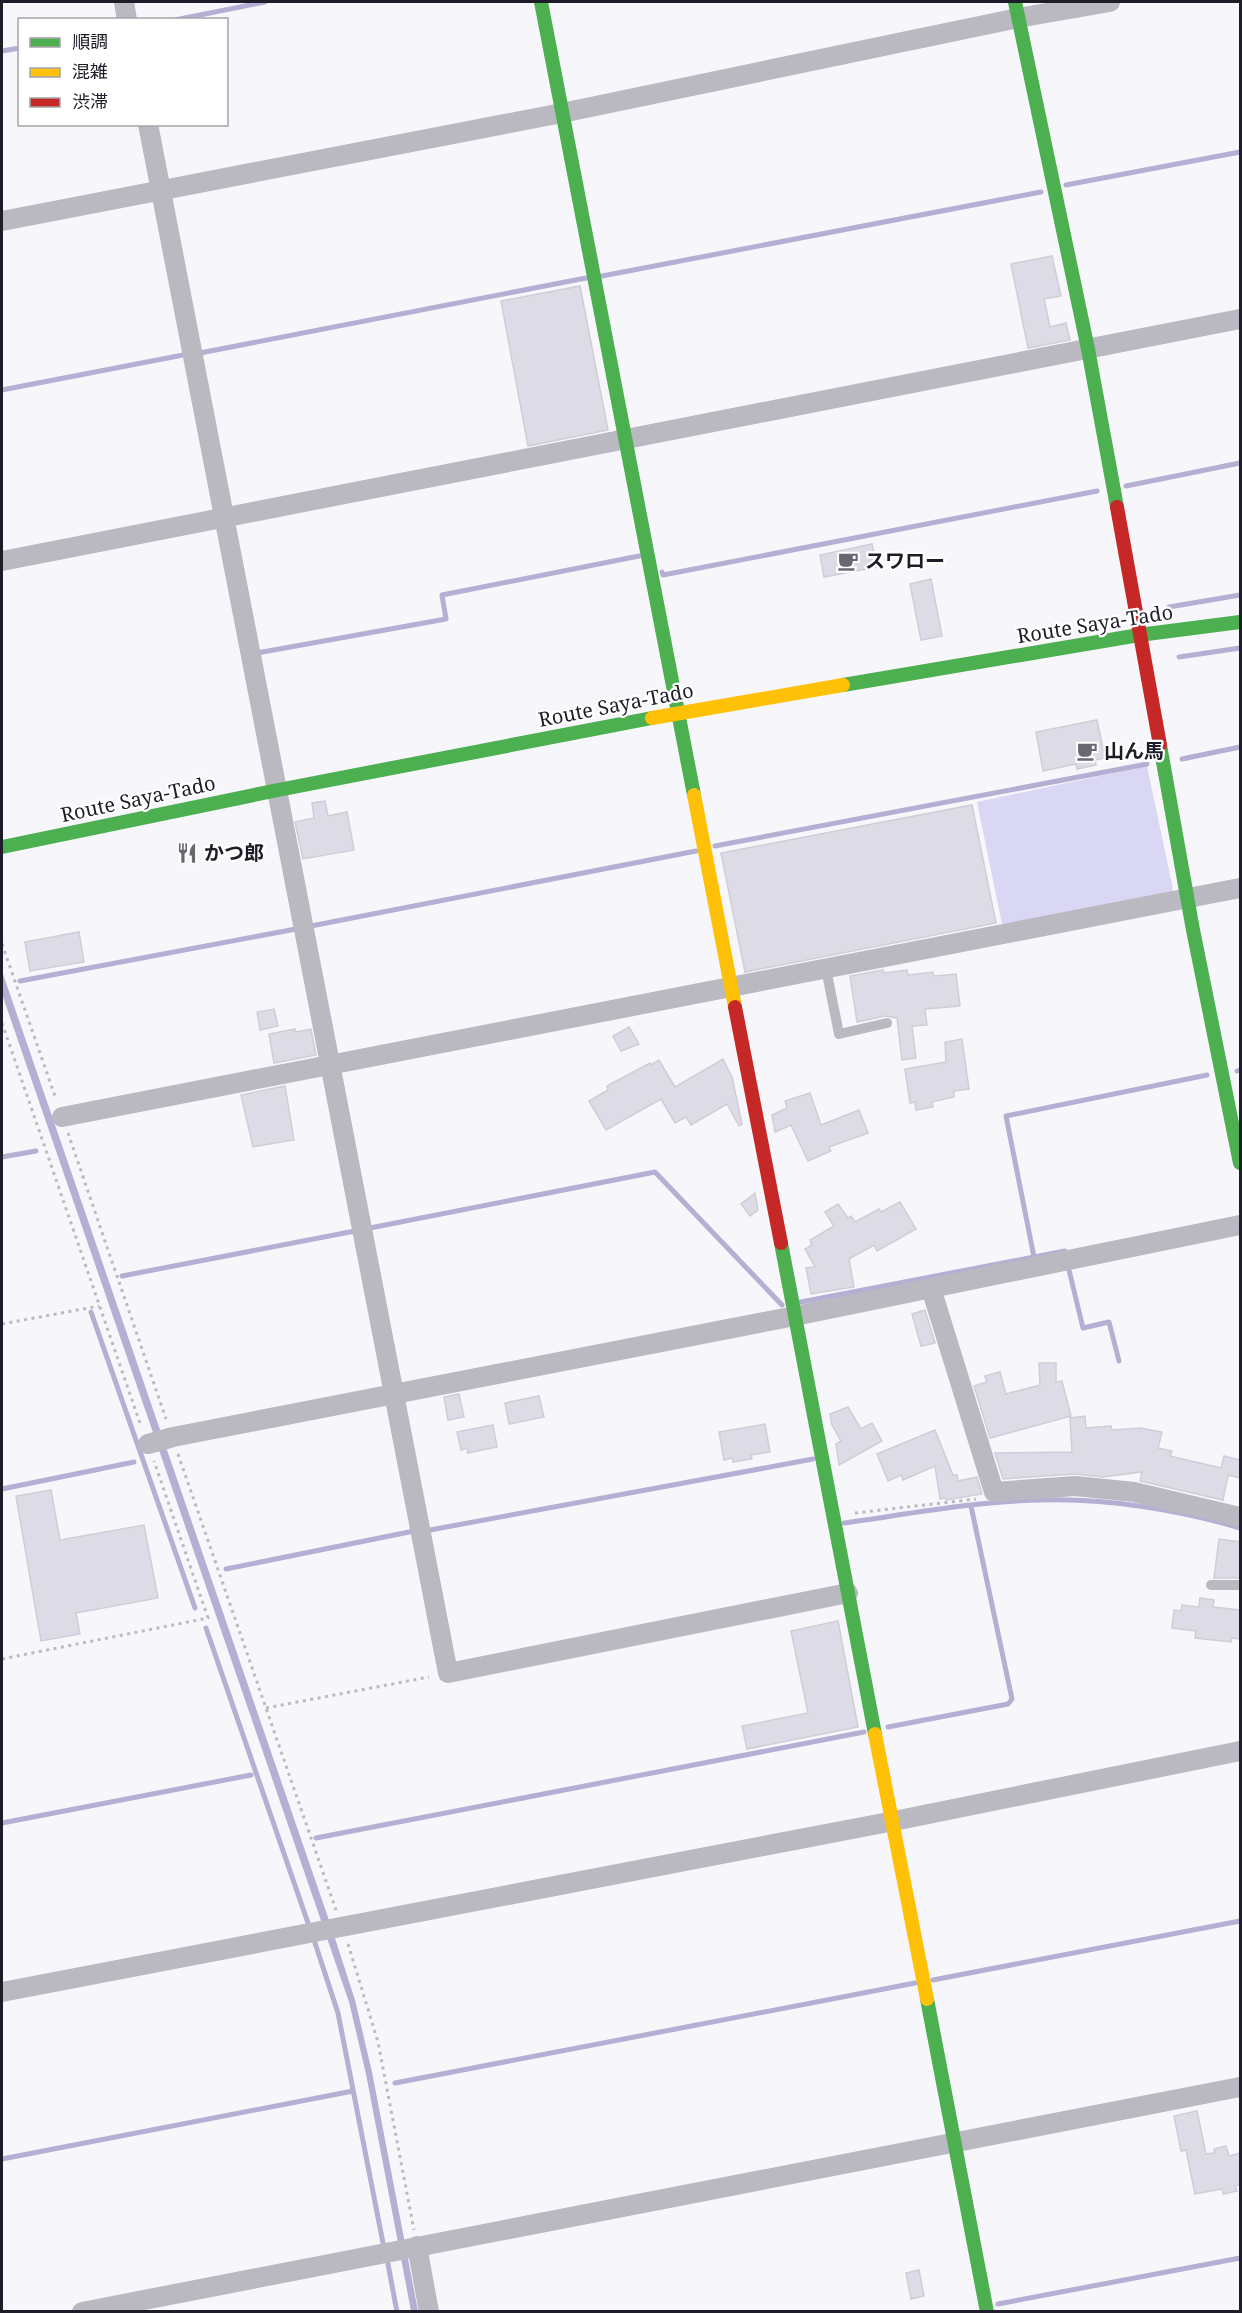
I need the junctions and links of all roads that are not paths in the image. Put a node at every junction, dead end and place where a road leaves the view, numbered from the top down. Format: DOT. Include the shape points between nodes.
graph roads {
  1 [pos="124,2"];
  2 [pos="541,2"];
  3 [pos="1110,2"];
  4 [pos="1016,10"];
  5 [pos="127,18"];
  6 [pos="562,113"];
  7 [pos="148,126"];
  8 [pos="160,191"];
  9 [pos="2,221"];
  10 [pos="1240,319"];
  11 [pos="1088,349"];
  12 [pos="627,439"];
  13 [pos="224,518"];
  14 [pos="2,561"];
  15 [pos="1240,622"];
  16 [pos="1139,635"];
  17 [pos="678,713"];
  18 [pos="278,790"];
  19 [pos="2,847"];
  20 [pos="1240,888"];
  21 [pos="1188,898"];
  22 [pos="826,969"];
  23 [pos="731,987"];
  24 [pos="887,1023"];
  25 [pos="331,1064"];
  26 [pos="62,1117"];
  27 [pos="1240,1162"];
  28 [pos="1240,1225"];
  29 [pos="931,1288"];
  30 [pos="795,1316"];
  31 [pos="394,1393"];
  32 [pos="148,1444"];
  33 [pos="1240,1517"];
  34 [pos="1212,1585"];
  35 [pos="1240,1585"];
  36 [pos="848,1593"];
  37 [pos="1240,1751"];
  38 [pos="894,1821"];
  39 [pos="2,1992"];
  40 [pos="1240,2087"];
  41 [pos="954,2142"];
  42 [pos="408,2248"];
  43 [pos="82,2312"];
  44 [pos="429,2312"];
  45 [pos="987,2312"];
  1 -- 5 [label="street"];
  2 -- 6 [label="street"];
  3 -- 4 [label="street"];
  4 -- 6 [label="street"];
  4 -- 11 [label="street"];
  6 -- 8 [label="street"];
  6 -- 12 [label="street"];
  7 -- 8 [label="street"];
  8 -- 9 [label="street"];
  8 -- 13 [label="street"];
  10 -- 11 [label="street"];
  11 -- 12 [label="street"];
  11 -- 16 [label="street"];
  12 -- 13 [label="street"];
  12 -- 17 [label="street"];
  13 -- 14 [label="street"];
  13 -- 18 [label="street"];
  15 -- 16 [label="street, Route Saya-Tado"];
  16 -- 17 [label="street, Route Saya-Tado"];
  16 -- 21 [label="street"];
  17 -- 18 [label="street, Route Saya-Tado"];
  17 -- 23 [label="street"];
  18 -- 19 [label="street, Route Saya-Tado"];
  18 -- 25 [label="street"];
  20 -- 21 [label="street"];
  21 -- 22 [label="street"];
  21 -- 27 [label="street"];
  22 -- 23 [label="street"];
  22 -- 24 [label="lane" via="839,1034"];
  23 -- 25 [label="street"];
  23 -- 30 [label="street"];
  25 -- 26 [label="street"];
  25 -- 31 [label="street"];
  28 -- 29 [label="street"];
  29 -- 30 [label="street"];
  29 -- 33 [label="street" via="994,1492 1076,1486 1134,1492"];
  30 -- 31 [label="street"];
  30 -- 36 [label="street"];
  31 -- 32 [label="street"];
  31 -- 36 [label="street" via="448,1673"];
  34 -- 35 [label="lane"];
  36 -- 38 [label="street"];
  37 -- 38 [label="street"];
  38 -- 39 [label="street"];
  38 -- 41 [label="street"];
  40 -- 41 [label="street"];
  41 -- 42 [label="street"];
  41 -- 45 [label="street"];
  42 -- 43 [label="street"];
  42 -- 44 [label="street"];
}
